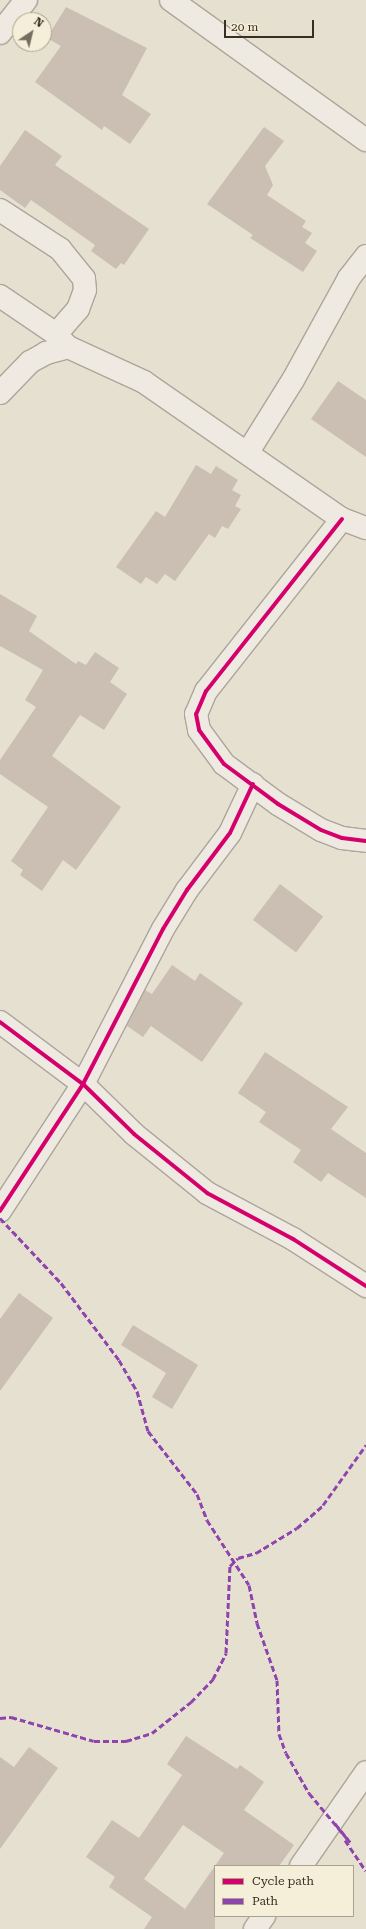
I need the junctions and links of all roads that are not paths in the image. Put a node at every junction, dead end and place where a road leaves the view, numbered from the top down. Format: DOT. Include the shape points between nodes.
graph roads {
  1 [pos="171,0"];
  2 [pos="366,140"];
  3 [pos="0,210"];
  4 [pos="366,256"];
  5 [pos="0,296"];
  6 [pos="62,340"];
  7 [pos="0,393"];
  8 [pos="248,452"];
  9 [pos="342,518"];
  10 [pos="366,528"];
  11 [pos="253,784"];
  12 [pos="366,841"];
  13 [pos="0,1022"];
  14 [pos="83,1084"];
  15 [pos="0,1211"];
  16 [pos="366,1286"];
  17 [pos="366,1772"];
  18 [pos="302,1865"];
  19 [pos="263,1917"];
  20 [pos="255,1929"];
  1 -- 2 [label="street"];
  3 -- 6 [label="street" via="60,249 84,279 85,290"];
  4 -- 8 [label="street" via="349,278 293,380"];
  5 -- 6 [label="street"];
  6 -- 7 [label="street" via="30,362"];
  6 -- 8 [label="street" via="144,382"];
  8 -- 9 [label="street"];
  9 -- 10 [label="street"];
  9 -- 11 [label="street" via="206,691 196,714 199,730 209,746 224,764"];
  11 -- 12 [label="street" via="278,804 321,830 342,838"];
  11 -- 14 [label="street" via="230,833 187,890 163,929"];
  13 -- 14 [label="street"];
  14 -- 15 [label="street"];
  14 -- 16 [label="street" via="134,1134 207,1192 293,1239"];
  17 -- 18 [label="street"];
  19 -- 20 [label="street"];
}
